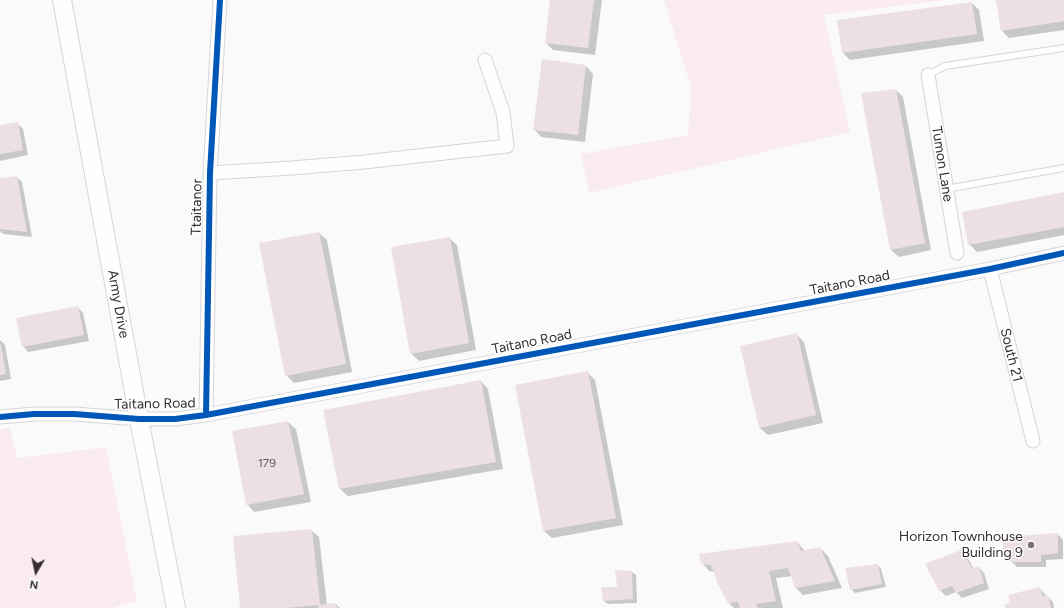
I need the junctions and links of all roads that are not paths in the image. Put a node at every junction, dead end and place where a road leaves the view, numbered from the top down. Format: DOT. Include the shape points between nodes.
graph roads {
  1 [pos="62,0"];
  2 [pos="220,0"];
  3 [pos="1064,48"];
  4 [pos="485,60"];
  5 [pos="928,75"];
  6 [pos="1064,168"];
  7 [pos="210,173"];
  8 [pos="946,189"];
  9 [pos="957,253"];
  10 [pos="1064,253"];
  11 [pos="990,269"];
  12 [pos="206,414"];
  13 [pos="0,417"];
  14 [pos="140,419"];
  15 [pos="1033,441"];
  16 [pos="176,608"];
  1 -- 14 [label="main road, Army Drive"];
  2 -- 7 [label="street, Ttaitanor"];
  3 -- 5 [label="lane" via="945,66"];
  4 -- 7 [label="street" via="503,112 507,146 364,162"];
  5 -- 8 [label="street, Tumon Lane"];
  6 -- 8 [label="lane"];
  7 -- 12 [label="street, Ttaitanor"];
  8 -- 9 [label="street, Tumon Lane"];
  10 -- 11 [label="street, Taitano Road"];
  11 -- 12 [label="street, Taitano Road"];
  11 -- 15 [label="street, South 21"];
  12 -- 14 [label="street, Taitano Road" via="175,419"];
  13 -- 14 [label="street, Taitano Road" via="67,414"];
  14 -- 16 [label="main road, Army Drive"];
}
